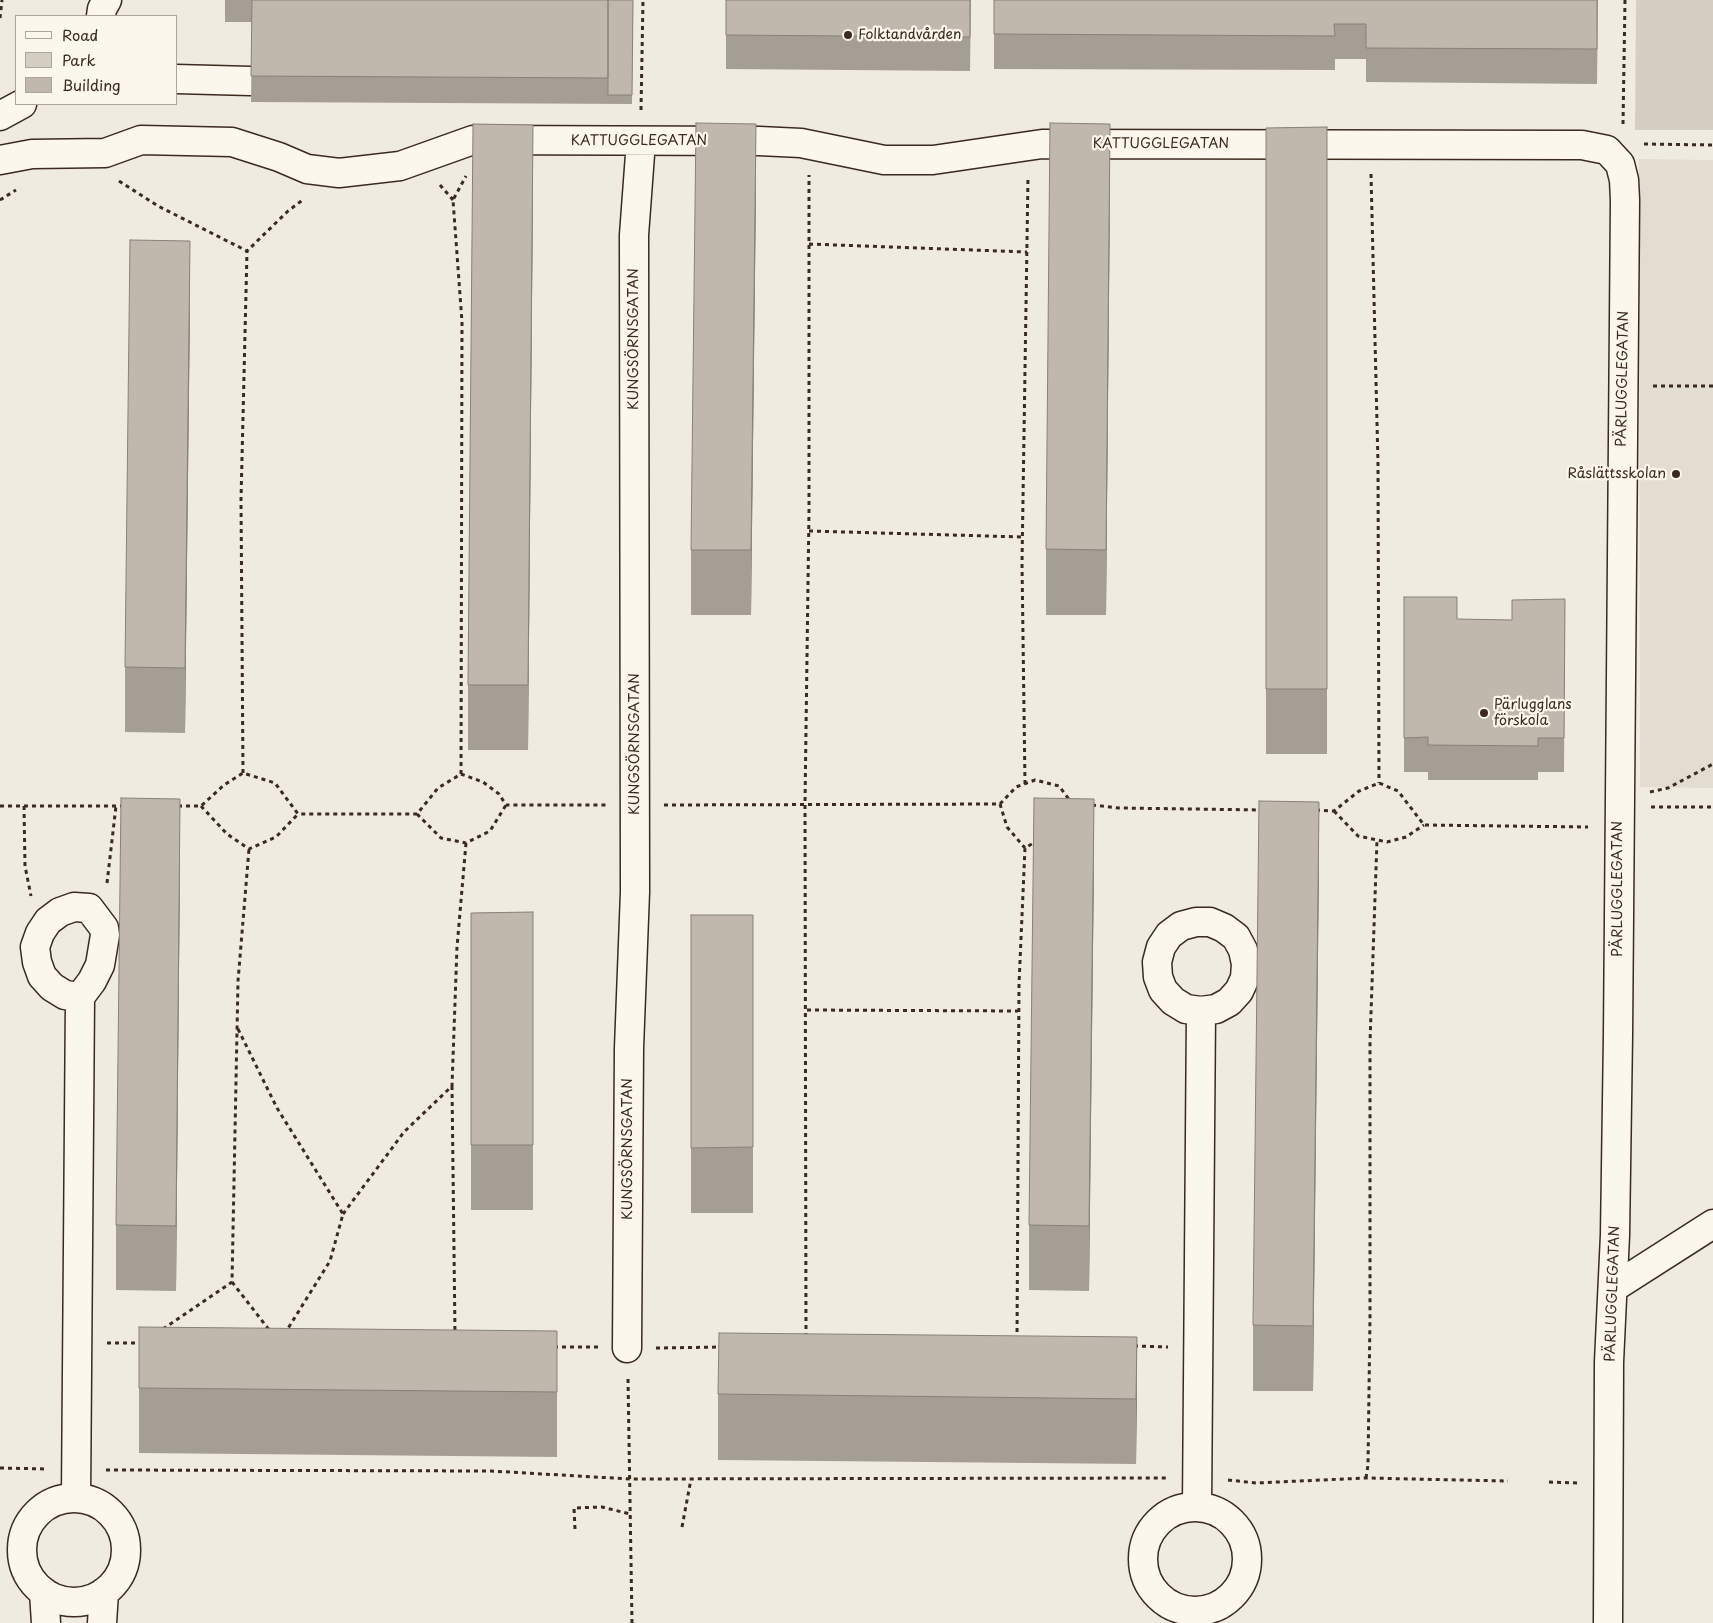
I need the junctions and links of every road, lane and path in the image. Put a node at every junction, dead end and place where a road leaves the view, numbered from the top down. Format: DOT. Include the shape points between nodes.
graph roads {
  1 [pos="2,0"];
  2 [pos="107,0"];
  3 [pos="643,0"];
  4 [pos="1625,0"];
  5 [pos="101,15"];
  6 [pos="0,18"];
  7 [pos="178,79"];
  8 [pos="251,81"];
  9 [pos="20,105"];
  10 [pos="0,116"];
  11 [pos="473,140"];
  12 [pos="641,141"];
  13 [pos="809,145"];
  14 [pos="1370,145"];
  15 [pos="1713,145"];
  16 [pos="1027,146"];
  17 [pos="1619,151"];
  18 [pos="0,160"];
  19 [pos="339,173"];
  20 [pos="116,180"];
  21 [pos="24,185"];
  22 [pos="0,200"];
  23 [pos="809,244"];
  24 [pos="247,251"];
  25 [pos="1027,252"];
  26 [pos="1623,386"];
  27 [pos="1713,386"];
  28 [pos="809,531"];
  29 [pos="1023,537"];
  30 [pos="1713,764"];
  31 [pos="243,773"];
  32 [pos="461,774"];
  33 [pos="1379,783"];
  34 [pos="1025,784"];
  35 [pos="1071,802"];
  36 [pos="805,803"];
  37 [pos="1000,804"];
  38 [pos="1081,804"];
  39 [pos="506,805"];
  40 [pos="635,805"];
  41 [pos="1090,805"];
  42 [pos="0,806"];
  43 [pos="24,806"];
  44 [pos="116,806"];
  45 [pos="125,806"];
  46 [pos="173,806"];
  47 [pos="201,806"];
  48 [pos="1713,807"];
  49 [pos="1618,809"];
  50 [pos="1266,810"];
  51 [pos="1314,810"];
  52 [pos="1070,811"];
  53 [pos="1334,811"];
  54 [pos="298,814"];
  55 [pos="417,814"];
  56 [pos="1424,825"];
  57 [pos="1038,840"];
  58 [pos="1377,840"];
  59 [pos="466,843"];
  60 [pos="1025,848"];
  61 [pos="249,849"];
  62 [pos="89,908"];
  63 [pos="48,921"];
  64 [pos="80,997"];
  65 [pos="807,1010"];
  66 [pos="1018,1011"];
  67 [pos="1201,1011"];
  68 [pos="237,1027"];
  69 [pos="452,1086"];
  70 [pos="343,1214"];
  71 [pos="1713,1224"];
  72 [pos="232,1282"];
  73 [pos="1613,1288"];
  74 [pos="156,1333"];
  75 [pos="284,1334"];
  76 [pos="273,1335"];
  77 [pos="455,1335"];
  78 [pos="148,1338"];
  79 [pos="77,1343"];
  80 [pos="140,1343"];
  81 [pos="150,1343"];
  82 [pos="551,1346"];
  83 [pos="806,1346"];
  84 [pos="1016,1346"];
  85 [pos="1131,1346"];
  86 [pos="727,1347"];
  87 [pos="1198,1347"];
  88 [pos="628,1348"];
  89 [pos="0,1468"];
  90 [pos="76,1470"];
  91 [pos="1197,1476"];
  92 [pos="1366,1478"];
  93 [pos="630,1479"];
  94 [pos="691,1479"];
  95 [pos="1508,1481"];
  96 [pos="76,1497"];
  97 [pos="1197,1507"];
  98 [pos="630,1514"];
  99 [pos="682,1526"];
  100 [pos="574,1529"];
  101 [pos="44,1592"];
  102 [pos="104,1592"];
  103 [pos="1166,1612"];
  104 [pos="1224,1612"];
  105 [pos="46,1623"];
  106 [pos="102,1623"];
  107 [pos="632,1623"];
  108 [pos="1608,1623"];
  1 -- 6 [label="path"];
  2 -- 5 [label="street"];
  3 -- 12 [label="path"];
  4 -- 17 [label="path"];
  7 -- 8 [label="street"];
  9 -- 10 [label="street"];
  11 -- 12 [label="street, KATTUGGLEGATAN"];
  11 -- 19 [label="street, KATTUGGLEGATAN" via="400,166"];
  11 -- 32 [label="path" via="476,160 453,200 462,322"];
  12 -- 13 [label="street, KATTUGGLEGATAN" via="760,141"];
  12 -- 40 [label="street, KUNGSÖRNSGATAN" via="634,235"];
  13 -- 16 [label="street, KATTUGGLEGATAN" via="894,160 933,160"];
  13 -- 23 [label="path"];
  14 -- 16 [label="street, KATTUGGLEGATAN"];
  14 -- 17 [label="street, KATTUGGLEGATAN" via="1582,146"];
  14 -- 33 [label="path" via="1378,464"];
  15 -- 17 [label="path"];
  16 -- 25 [label="path"];
  17 -- 26 [label="street, PÄRLUGGLEGATAN" via="1624,180"];
  18 -- 19 [label="street, KATTUGGLEGATAN" via="32,154 105,153 141,140 232,142 307,169"];
  19 -- 24 [label="path" via="288,211"];
  20 -- 24 [label="path" via="158,206"];
  21 -- 22 [label="path"];
  23 -- 25 [label="path"];
  23 -- 28 [label="path"];
  24 -- 31 [label="path" via="241,500"];
  25 -- 29 [label="path"];
  26 -- 27 [label="path"];
  26 -- 49 [label="street, PÄRLUGGLEGATAN"];
  28 -- 29 [label="path"];
  28 -- 36 [label="path"];
  29 -- 34 [label="path"];
  30 -- 49 [label="path" via="1668,788 1643,794"];
  31 -- 47 [label="path"];
  31 -- 54 [label="path" via="275,783"];
  32 -- 39 [label="path" via="483,782 499,794"];
  32 -- 55 [label="path" via="438,788"];
  33 -- 53 [label="path" via="1359,791"];
  33 -- 56 [label="path" via="1398,791"];
  34 -- 35 [label="path" via="1035,780 1059,786"];
  34 -- 37 [label="path" via="1016,787"];
  35 -- 38 [label="path"];
  35 -- 52 [label="path"];
  36 -- 37 [label="path"];
  36 -- 40 [label="path"];
  36 -- 65 [label="path"];
  37 -- 60 [label="path" via="1007,827"];
  39 -- 40 [label="path"];
  39 -- 59 [label="path" via="490,831"];
  40 -- 88 [label="street, KUNGSÖRNSGATAN" via="635,892 628,1048"];
  41 -- 50 [label="path"];
  42 -- 43 [label="path"];
  43 -- 44 [label="path"];
  43 -- 63 [label="path" via="25,866 32,900"];
  44 -- 45 [label="path"];
  44 -- 62 [label="path" via="108,881"];
  46 -- 47 [label="path"];
  47 -- 61 [label="path" via="227,834"];
  48 -- 49 [label="path"];
  49 -- 56 [label="path"];
  49 -- 73 [label="street, PÄRLUGGLEGATAN"];
  51 -- 53 [label="path"];
  53 -- 58 [label="path" via="1358,836"];
  54 -- 55 [label="path"];
  54 -- 61 [label="path" via="276,837"];
  55 -- 59 [label="path" via="441,838"];
  56 -- 58 [label="path" via="1406,837 1387,842"];
  57 -- 60 [label="path"];
  58 -- 92 [label="path" via="1370,1042 1370,1317"];
  59 -- 69 [label="path" via="457,947"];
  60 -- 66 [label="path"];
  61 -- 68 [label="path"];
  62 -- 63 [label="street" via="74,907"];
  62 -- 64 [label="street" via="104,928 104,950 92,981"];
  63 -- 64 [label="street" via="35,948 42,976 65,995"];
  64 -- 79 [label="street"];
  65 -- 66 [label="path"];
  65 -- 83 [label="path"];
  66 -- 84 [label="path"];
  67 -- 87 [label="street"];
  68 -- 70 [label="path" via="277,1108"];
  68 -- 72 [label="path"];
  69 -- 70 [label="path" via="404,1132"];
  69 -- 77 [label="path"];
  70 -- 75 [label="path" via="330,1261"];
  71 -- 73 [label="street"];
  72 -- 74 [label="path"];
  72 -- 76 [label="path"];
  73 -- 108 [label="street, PÄRLUGGLEGATAN"];
  78 -- 80 [label="path"];
  79 -- 80 [label="path"];
  79 -- 90 [label="street"];
  80 -- 81 [label="path"];
  82 -- 88 [label="path"];
  85 -- 87 [label="path"];
  86 -- 88 [label="path"];
  87 -- 91 [label="street"];
  88 -- 93 [label="path"];
  89 -- 90 [label="path"];
  90 -- 93 [label="path" via="491,1471"];
  90 -- 96 [label="street"];
  91 -- 92 [label="path" via="1256,1483"];
  91 -- 94 [label="path"];
  91 -- 97 [label="street"];
  92 -- 95 [label="path"];
  93 -- 94 [label="path"];
  93 -- 98 [label="path"];
  94 -- 99 [label="path"];
  96 -- 101 [label="street" via="58,1500 42,1508 30,1522 23,1538 22,1557 28,1574"];
  96 -- 102 [label="street" via="93,1501 108,1510 119,1524 125,1540 120,1574"];
  97 -- 103 [label="street" via="1179,1510 1163,1518 1151,1532 1144,1548 1144,1566 1149,1583"];
  97 -- 104 [label="street" via="1214,1510 1229,1519 1240,1533 1246,1549 1246,1567 1241,1583"];
  98 -- 100 [label="path" via="602,1507 574,1508"];
  98 -- 107 [label="path"];
  101 -- 102 [label="street" via="58,1599 74,1601 90,1599"];
  101 -- 105 [label="street"];
  102 -- 106 [label="street"];
  103 -- 104 [label="street" via="1180,1608 1195,1611 1211,1608"];
}
